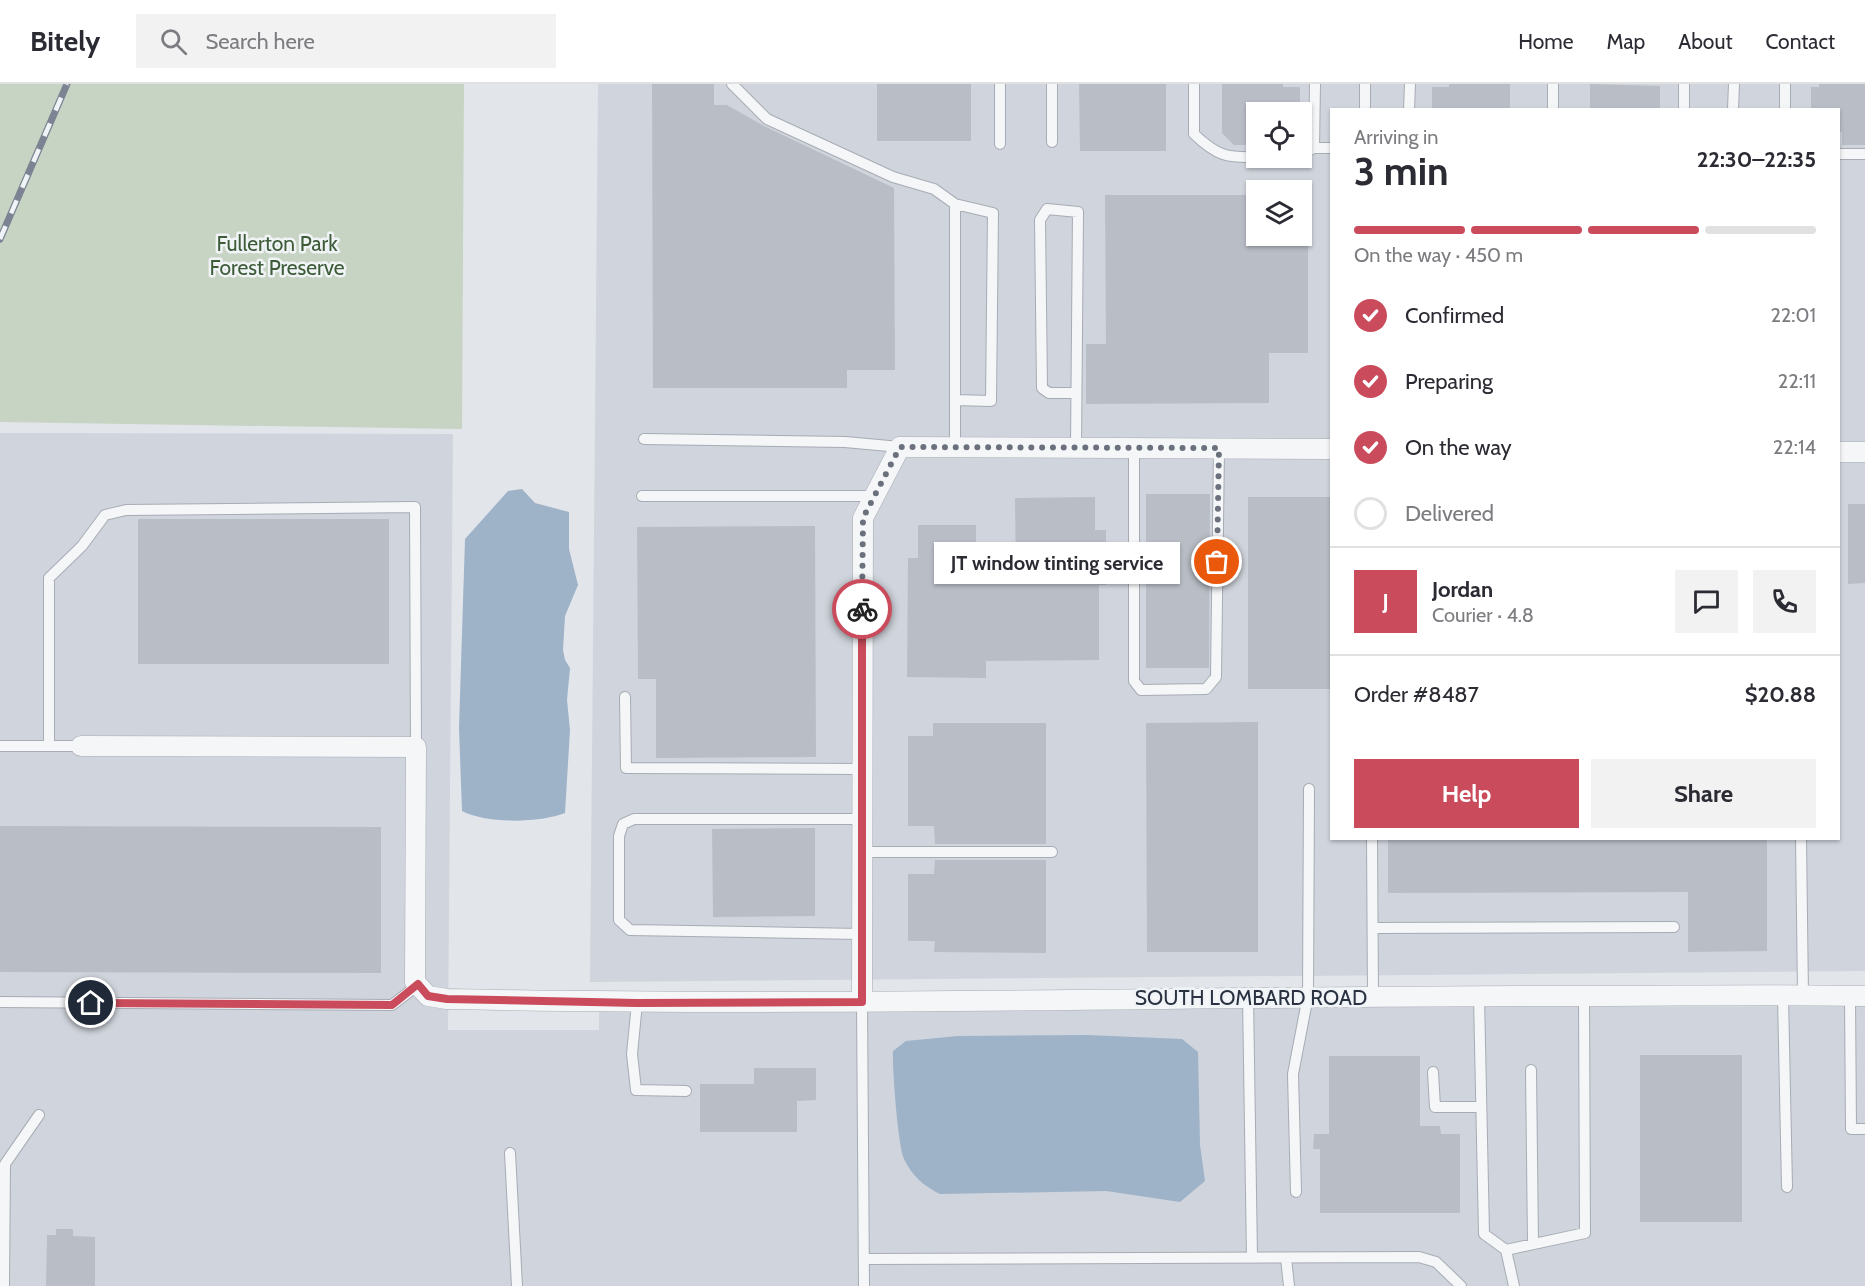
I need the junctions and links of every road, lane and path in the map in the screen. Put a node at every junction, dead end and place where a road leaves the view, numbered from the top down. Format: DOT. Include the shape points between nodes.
graph roads {
  1 [pos="732,84"];
  2 [pos="1000,84"];
  3 [pos="1052,84"];
  4 [pos="1194,84"];
  5 [pos="1315,84"];
  6 [pos="1365,84"];
  7 [pos="1410,84"];
  8 [pos="1553,84"];
  9 [pos="1684,84"];
  10 [pos="1734,84"];
  11 [pos="1785,84"];
  12 [pos="1365,108"];
  13 [pos="1409,108"];
  14 [pos="1553,108"];
  15 [pos="1684,108"];
  16 [pos="1734,108"];
  17 [pos="1785,108"];
  18 [pos="1052,142"];
  19 [pos="1000,144"];
  20 [pos="1314,148"];
  21 [pos="1330,148"];
  22 [pos="1840,154"];
  23 [pos="1865,154"];
  24 [pos="1246,157"];
  25 [pos="955,204"];
  26 [pos="1076,393"];
  27 [pos="955,400"];
  28 [pos="644,439"];
  29 [pos="900,447"];
  30 [pos="955,448"];
  31 [pos="1134,448"];
  32 [pos="1219,448"];
  33 [pos="1076,449"];
  34 [pos="1330,449"];
  35 [pos="1840,452"];
  36 [pos="1865,452"];
  37 [pos="642,496"];
  38 [pos="874,496"];
  39 [pos="625,697"];
  40 [pos="0,746"];
  41 [pos="81,746"];
  42 [pos="48,747"];
  43 [pos="416,747"];
  44 [pos="862,769"];
  45 [pos="1309,789"];
  46 [pos="862,819"];
  47 [pos="1372,840"];
  48 [pos="1801,840"];
  49 [pos="862,852"];
  50 [pos="1052,852"];
  51 [pos="1674,927"];
  52 [pos="1373,928"];
  53 [pos="861,934"];
  54 [pos="418,984"];
  55 [pos="1248,996"];
  56 [pos="1308,996"];
  57 [pos="1373,996"];
  58 [pos="1479,996"];
  59 [pos="1584,996"];
  60 [pos="1783,996"];
  61 [pos="1803,996"];
  62 [pos="1858,996"];
  63 [pos="0,1002"];
  64 [pos="862,1002"];
  65 [pos="637,1003"];
  66 [pos="1531,1070"];
  67 [pos="1433,1072"];
  68 [pos="686,1091"];
  69 [pos="1480,1107"];
  70 [pos="39,1115"];
  71 [pos="1865,1129"];
  72 [pos="510,1153"];
  73 [pos="1787,1187"];
  74 [pos="1296,1192"];
  75 [pos="1533,1244"];
  76 [pos="1506,1250"];
  77 [pos="1252,1258"];
  78 [pos="1286,1258"];
  79 [pos="864,1259"];
  80 [pos="4,1286"];
  81 [pos="517,1286"];
  82 [pos="864,1286"];
  83 [pos="1289,1286"];
  84 [pos="1461,1286"];
  85 [pos="1514,1286"];
  1 -- 25 [label="lane" via="767,118 893,177 934,189"];
  2 -- 19 [label="lane"];
  3 -- 18 [label="lane"];
  4 -- 24 [label="lane" via="1194,134 1228,158"];
  5 -- 20 [label="lane"];
  6 -- 12 [label="lane"];
  7 -- 13 [label="lane"];
  8 -- 14 [label="lane"];
  9 -- 15 [label="lane"];
  10 -- 16 [label="lane"];
  11 -- 17 [label="lane"];
  20 -- 21 [label="lane"];
  22 -- 23 [label="lane"];
  25 -- 27 [label="lane"];
  25 -- 27 [label="lane" via="993,213 991,401"];
  26 -- 26 [label="lane" via="1078,212 1047,209 1040,220 1042,388 1049,393"];
  26 -- 33 [label="lane"];
  27 -- 30 [label="lane"];
  28 -- 29 [label="lane" via="846,442"];
  29 -- 30 [label="street"];
  29 -- 38 [label="street"];
  30 -- 33 [label="street"];
  31 -- 32 [label="street"];
  31 -- 32 [label="lane" via="1134,681 1141,690 1206,689 1216,676"];
  31 -- 33 [label="street"];
  32 -- 34 [label="street"];
  35 -- 36 [label="street"];
  37 -- 38 [label="lane"];
  38 -- 44 [label="street" via="863,518"];
  39 -- 44 [label="lane" via="626,768"];
  40 -- 42 [label="lane"];
  41 -- 42 [label="lane"];
  41 -- 43 [label="street"];
  42 -- 43 [label="lane" via="49,578 82,546 105,515 126,510 415,507"];
  43 -- 54 [label="street"];
  44 -- 46 [label="street"];
  45 -- 56 [label="lane"];
  46 -- 49 [label="street"];
  46 -- 53 [label="lane" via="634,819 623,824 619,836 619,920 630,930"];
  47 -- 52 [label="lane"];
  48 -- 61 [label="lane"];
  49 -- 50 [label="lane"];
  49 -- 53 [label="street"];
  51 -- 52 [label="lane"];
  52 -- 57 [label="lane"];
  53 -- 64 [label="street"];
  54 -- 63 [label="lane" via="392,1005"];
  54 -- 65 [label="street, SOUTH LOMBARD ROAD" via="428,996 447,999"];
  55 -- 56 [label="street, SOUTH LOMBARD ROAD"];
  55 -- 64 [label="street, SOUTH LOMBARD ROAD"];
  55 -- 77 [label="lane"];
  56 -- 57 [label="street, SOUTH LOMBARD ROAD"];
  56 -- 74 [label="lane" via="1293,1074"];
  57 -- 58 [label="street, SOUTH LOMBARD ROAD"];
  58 -- 59 [label="street, SOUTH LOMBARD ROAD"];
  58 -- 69 [label="lane"];
  59 -- 60 [label="street, SOUTH LOMBARD ROAD"];
  59 -- 75 [label="lane" via="1585,1233"];
  60 -- 61 [label="street, SOUTH LOMBARD ROAD"];
  60 -- 73 [label="lane"];
  61 -- 62 [label="street, SOUTH LOMBARD ROAD"];
  62 -- 71 [label="lane" via="1851,1129"];
  64 -- 65 [label="street, SOUTH LOMBARD ROAD"];
  64 -- 79 [label="lane"];
  65 -- 68 [label="lane" via="632,1054 636,1090"];
  66 -- 75 [label="lane"];
  67 -- 69 [label="lane" via="1435,1107"];
  69 -- 76 [label="lane" via="1484,1234"];
  70 -- 80 [label="lane" via="5,1164"];
  72 -- 81 [label="lane"];
  75 -- 76 [label="lane"];
  76 -- 85 [label="lane"];
  77 -- 78 [label="lane"];
  77 -- 79 [label="lane"];
  78 -- 83 [label="lane"];
  78 -- 84 [label="lane" via="1428,1258"];
  79 -- 82 [label="lane"];
}
